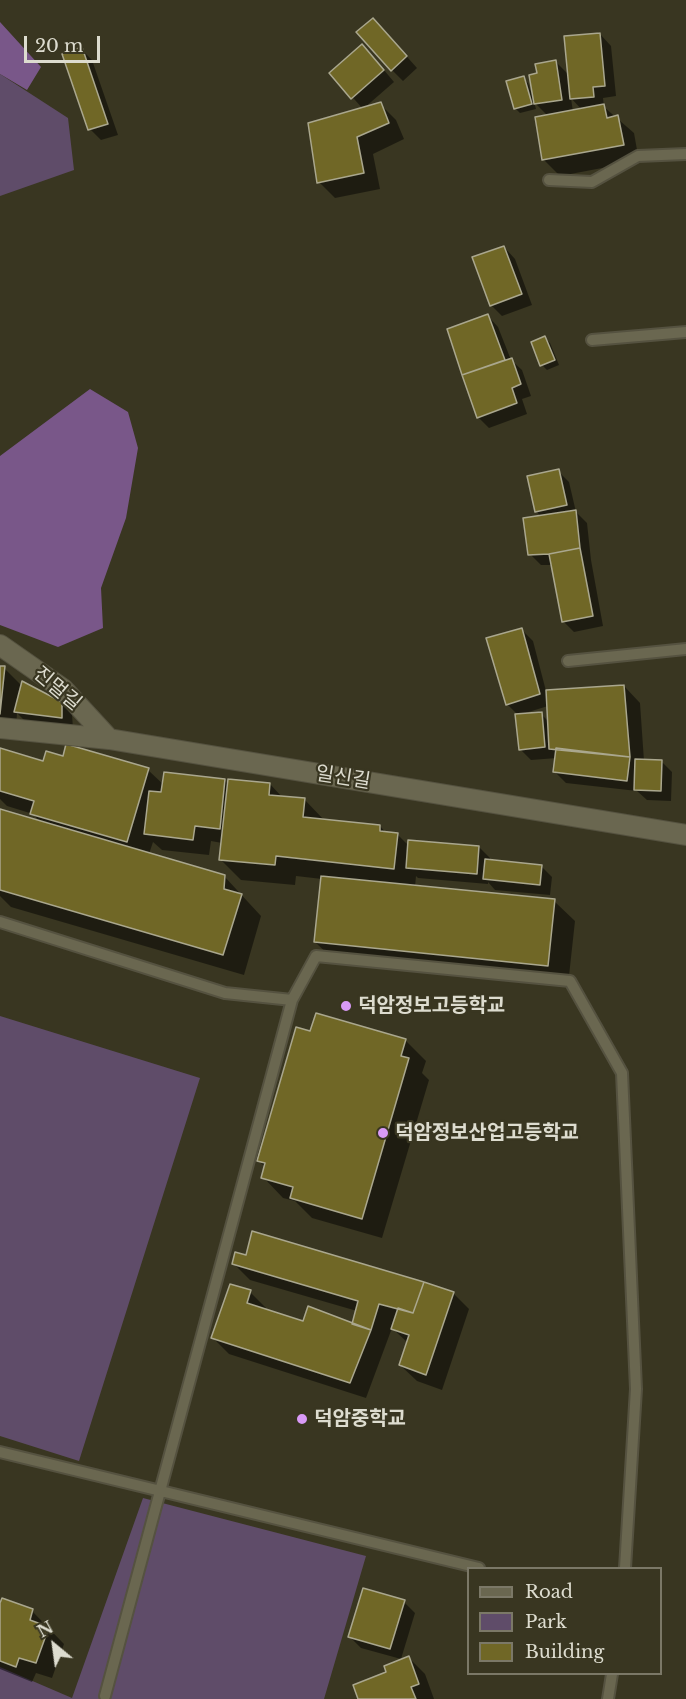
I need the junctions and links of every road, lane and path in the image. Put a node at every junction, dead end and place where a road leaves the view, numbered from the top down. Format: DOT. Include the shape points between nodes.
graph roads {
  1 [pos="686,154"];
  2 [pos="549,180"];
  3 [pos="686,332"];
  4 [pos="592,340"];
  5 [pos="0,645"];
  6 [pos="686,649"];
  7 [pos="568,661"];
  8 [pos="0,728"];
  9 [pos="109,739"];
  10 [pos="686,836"];
  11 [pos="0,922"];
  12 [pos="292,1000"];
  13 [pos="0,1452"];
  14 [pos="159,1490"];
  15 [pos="471,1567"];
  16 [pos="626,1567"];
  17 [pos="612,1675"];
  18 [pos="105,1696"];
  19 [pos="608,1699"];
  1 -- 2 [label="lane" via="638,156 592,182"];
  3 -- 4 [label="lane"];
  5 -- 9 [label="street, 진멀길" via="63,689"];
  6 -- 7 [label="lane"];
  8 -- 9 [label="street, 일신길"];
  9 -- 10 [label="street, 일신길"];
  11 -- 12 [label="lane" via="225,993"];
  12 -- 14 [label="lane"];
  12 -- 16 [label="lane" via="316,956 570,981 622,1073 636,1389"];
  13 -- 14 [label="lane"];
  14 -- 15 [label="lane"];
  14 -- 18 [label="lane"];
  17 -- 19 [label="lane"];
}
